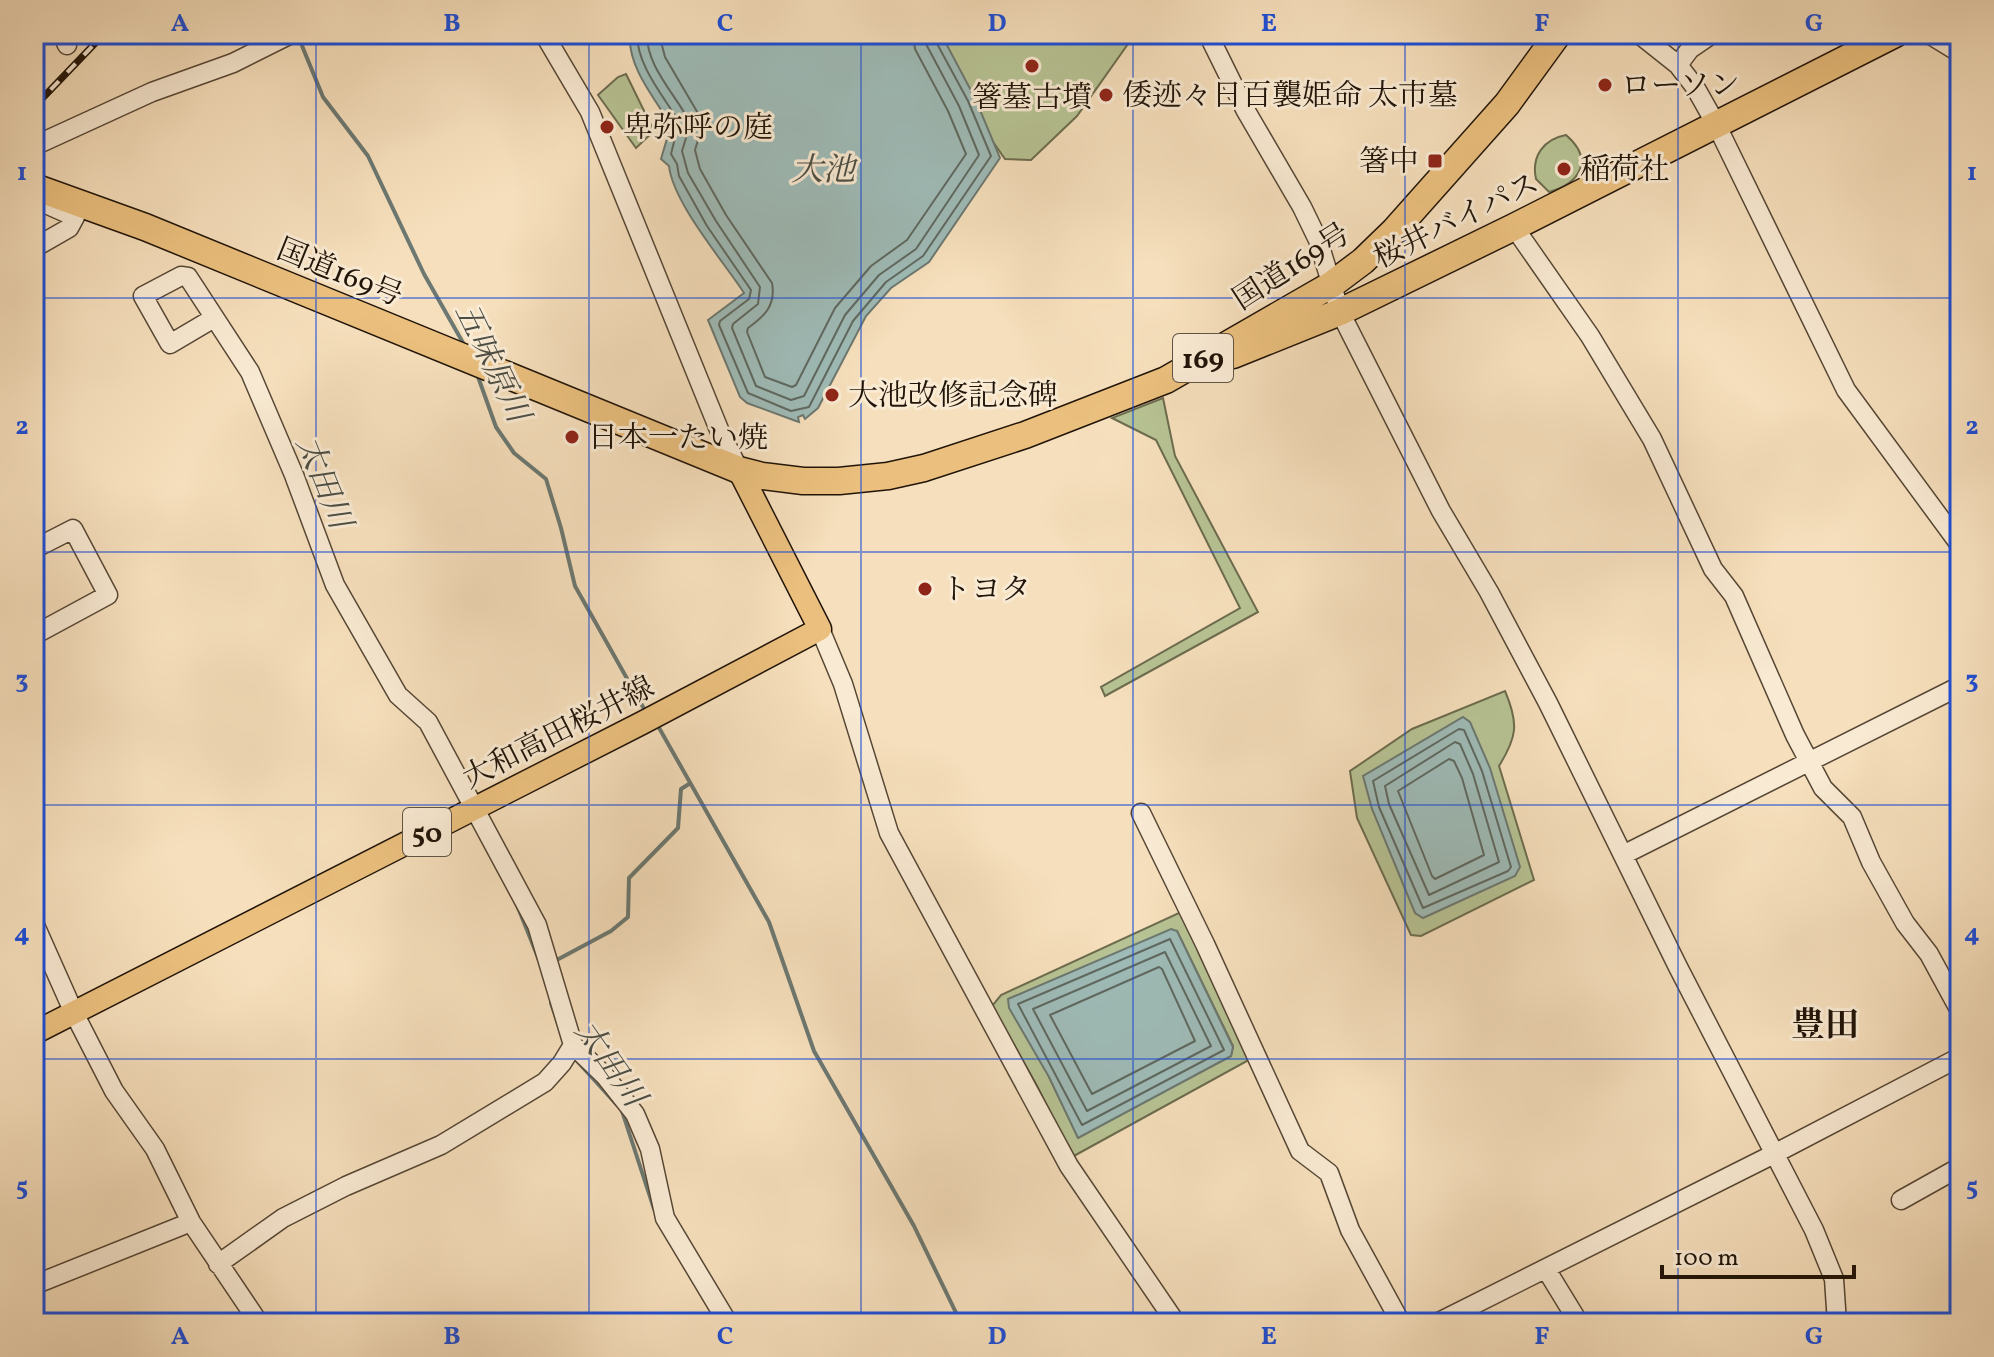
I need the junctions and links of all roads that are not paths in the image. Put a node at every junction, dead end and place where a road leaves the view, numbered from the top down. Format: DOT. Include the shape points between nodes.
graph roads {
  1 [pos="291,34"];
  2 [pos="544,34"];
  3 [pos="1208,34"];
  4 [pos="1558,34"];
  5 [pos="1639,34"];
  6 [pos="1712,34"];
  7 [pos="1895,34"];
  8 [pos="1929,34"];
  9 [pos="1960,53"];
  10 [pos="1678,65"];
  11 [pos="1717,126"];
  12 [pos="34,146"];
  13 [pos="34,187"];
  14 [pos="34,199"];
  15 [pos="1514,227"];
  16 [pos="34,248"];
  17 [pos="1331,285"];
  18 [pos="1340,312"];
  19 [pos="214,318"];
  20 [pos="1166,380"];
  21 [pos="720,432"];
  22 [pos="686,448"];
  23 [pos="739,470"];
  24 [pos="1960,545"];
  25 [pos="34,549"];
  26 [pos="820,629"];
  27 [pos="34,635"];
  28 [pos="1960,686"];
  29 [pos="1809,761"];
  30 [pos="474,808"];
  31 [pos="1141,813"];
  32 [pos="1623,855"];
  33 [pos="34,923"];
  34 [pos="1960,1011"];
  35 [pos="74,1013"];
  36 [pos="34,1033"];
  37 [pos="573,1045"];
  38 [pos="1960,1057"];
  39 [pos="1774,1154"];
  40 [pos="1960,1167"];
  41 [pos="1901,1200"];
  42 [pos="191,1222"];
  43 [pos="218,1264"];
  44 [pos="1546,1269"];
  45 [pos="34,1285"];
  46 [pos="259,1323"];
  47 [pos="728,1323"];
  48 [pos="1176,1323"];
  49 [pos="1401,1323"];
  50 [pos="1437,1323"];
  51 [pos="1579,1323"];
  52 [pos="1837,1323"];
  1 -- 12 [label="street"];
  2 -- 21 [label="street" via="590,112"];
  3 -- 17 [label="street" via="1302,207"];
  4 -- 17 [label="highway, 国道169号 / 169" via="1507,104 1395,230"];
  5 -- 10 [label="street"];
  6 -- 10 [label="street"];
  7 -- 11 [label="highway, 桜井バイパス / 169"];
  8 -- 9 [label="street"];
  10 -- 11 [label="street"];
  11 -- 15 [label="highway, 桜井バイパス / 169"];
  11 -- 24 [label="street" via="1846,390"];
  13 -- 22 [label="highway, 国道169号 / 169" via="145,227"];
  14 -- 16 [label="street" via="75,217 69,228"];
  15 -- 18 [label="highway, 桜井バイパス / 169"];
  15 -- 29 [label="street" via="1590,336 1652,439 1713,569 1734,596"];
  17 -- 18 [label="street"];
  17 -- 20 [label="highway, 国道169号 / 169"];
  18 -- 20 [label="highway, 桜井バイパス / 169"];
  18 -- 32 [label="street"];
  19 -- 30 [label="street" via="250,372 335,585 398,695 428,722"];
  20 -- 23 [label="highway, 国道169号 / 169" via="1025,435 888,476 803,481"];
  21 -- 22 [label="street" via="716,445"];
  21 -- 23 [label="street"];
  22 -- 23 [label="highway, 国道169号 / 169"];
  23 -- 26 [label="main road"];
  25 -- 27 [label="street" via="73,529 108,595"];
  26 -- 30 [label="main road, 大和高田桜井線 / 50"];
  26 -- 48 [label="street" via="843,684 889,833 1069,1166"];
  28 -- 29 [label="street"];
  29 -- 32 [label="street"];
  29 -- 34 [label="street" via="1823,788 1852,817 1871,862"];
  30 -- 35 [label="main road, 大和高田桜井線 / 50"];
  30 -- 37 [label="street" via="537,925"];
  31 -- 49 [label="street" via="1300,1151 1329,1173 1350,1230"];
  32 -- 39 [label="street"];
  33 -- 35 [label="street"];
  35 -- 36 [label="main road, 大和高田桜井線 / 50"];
  35 -- 42 [label="street" via="114,1091 155,1149"];
  37 -- 43 [label="street" via="545,1082 441,1145 283,1218"];
  37 -- 47 [label="street" via="635,1114 650,1149 665,1218"];
  38 -- 39 [label="street"];
  39 -- 44 [label="street"];
  39 -- 52 [label="street" via="1831,1268"];
  40 -- 41 [label="street"];
  42 -- 43 [label="street"];
  42 -- 45 [label="street"];
  43 -- 46 [label="street"];
  44 -- 50 [label="street"];
  44 -- 51 [label="street"];
}
